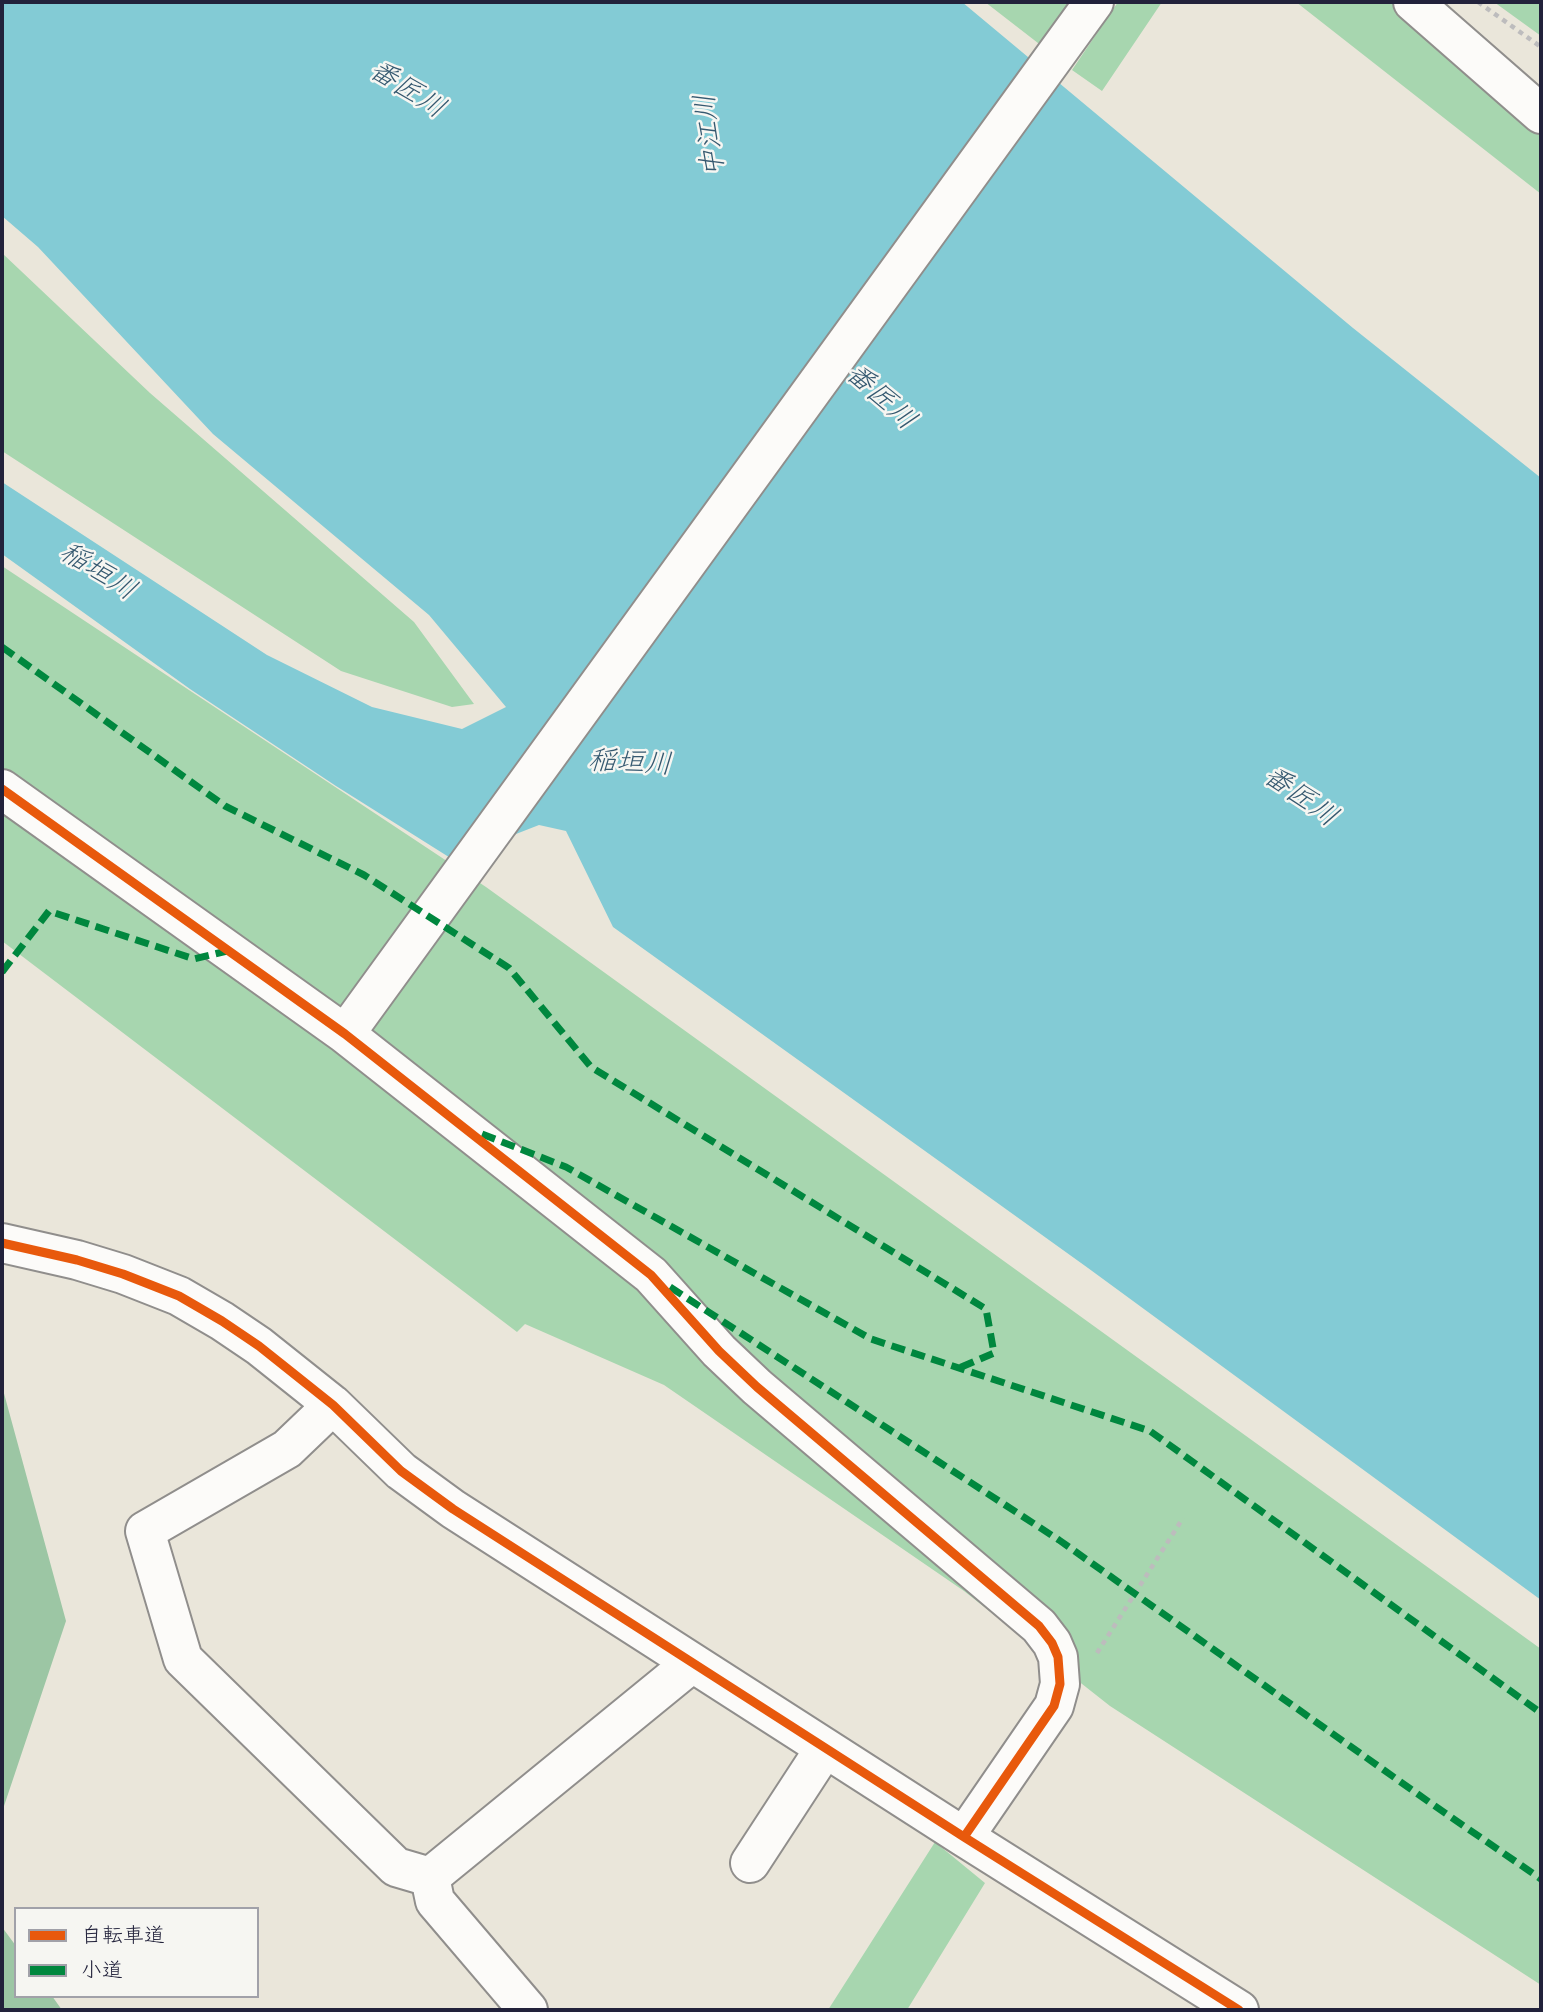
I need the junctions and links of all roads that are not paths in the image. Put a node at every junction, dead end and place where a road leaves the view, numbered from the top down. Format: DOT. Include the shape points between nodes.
graph roads {
  1 [pos="1094,2"];
  2 [pos="1413,2"];
  3 [pos="1541,114"];
  4 [pos="2,789"];
  5 [pos="350,1026"];
  6 [pos="2,1243"];
  7 [pos="333,1405"];
  8 [pos="692,1663"];
  9 [pos="825,1748"];
  10 [pos="964,1837"];
  11 [pos="750,1863"];
  12 [pos="430,1877"];
  13 [pos="528,2010"];
  14 [pos="1239,2010"];
  1 -- 5 [label="street"];
  2 -- 3 [label="street"];
  4 -- 5 [label="street"];
  5 -- 10 [label="street" via="651,1275 757,1387 1039,1626 1052,1643 1060,1672 1054,1706"];
  6 -- 7 [label="street" via="112,1270 179,1296 259,1346"];
  7 -- 8 [label="street" via="401,1471 453,1509"];
  7 -- 12 [label="street" via="287,1449 145,1531 183,1659 396,1867"];
  8 -- 9 [label="street"];
  8 -- 12 [label="street"];
  9 -- 10 [label="street"];
  9 -- 11 [label="street"];
  10 -- 14 [label="street"];
  12 -- 13 [label="street" via="435,1901"];
}
